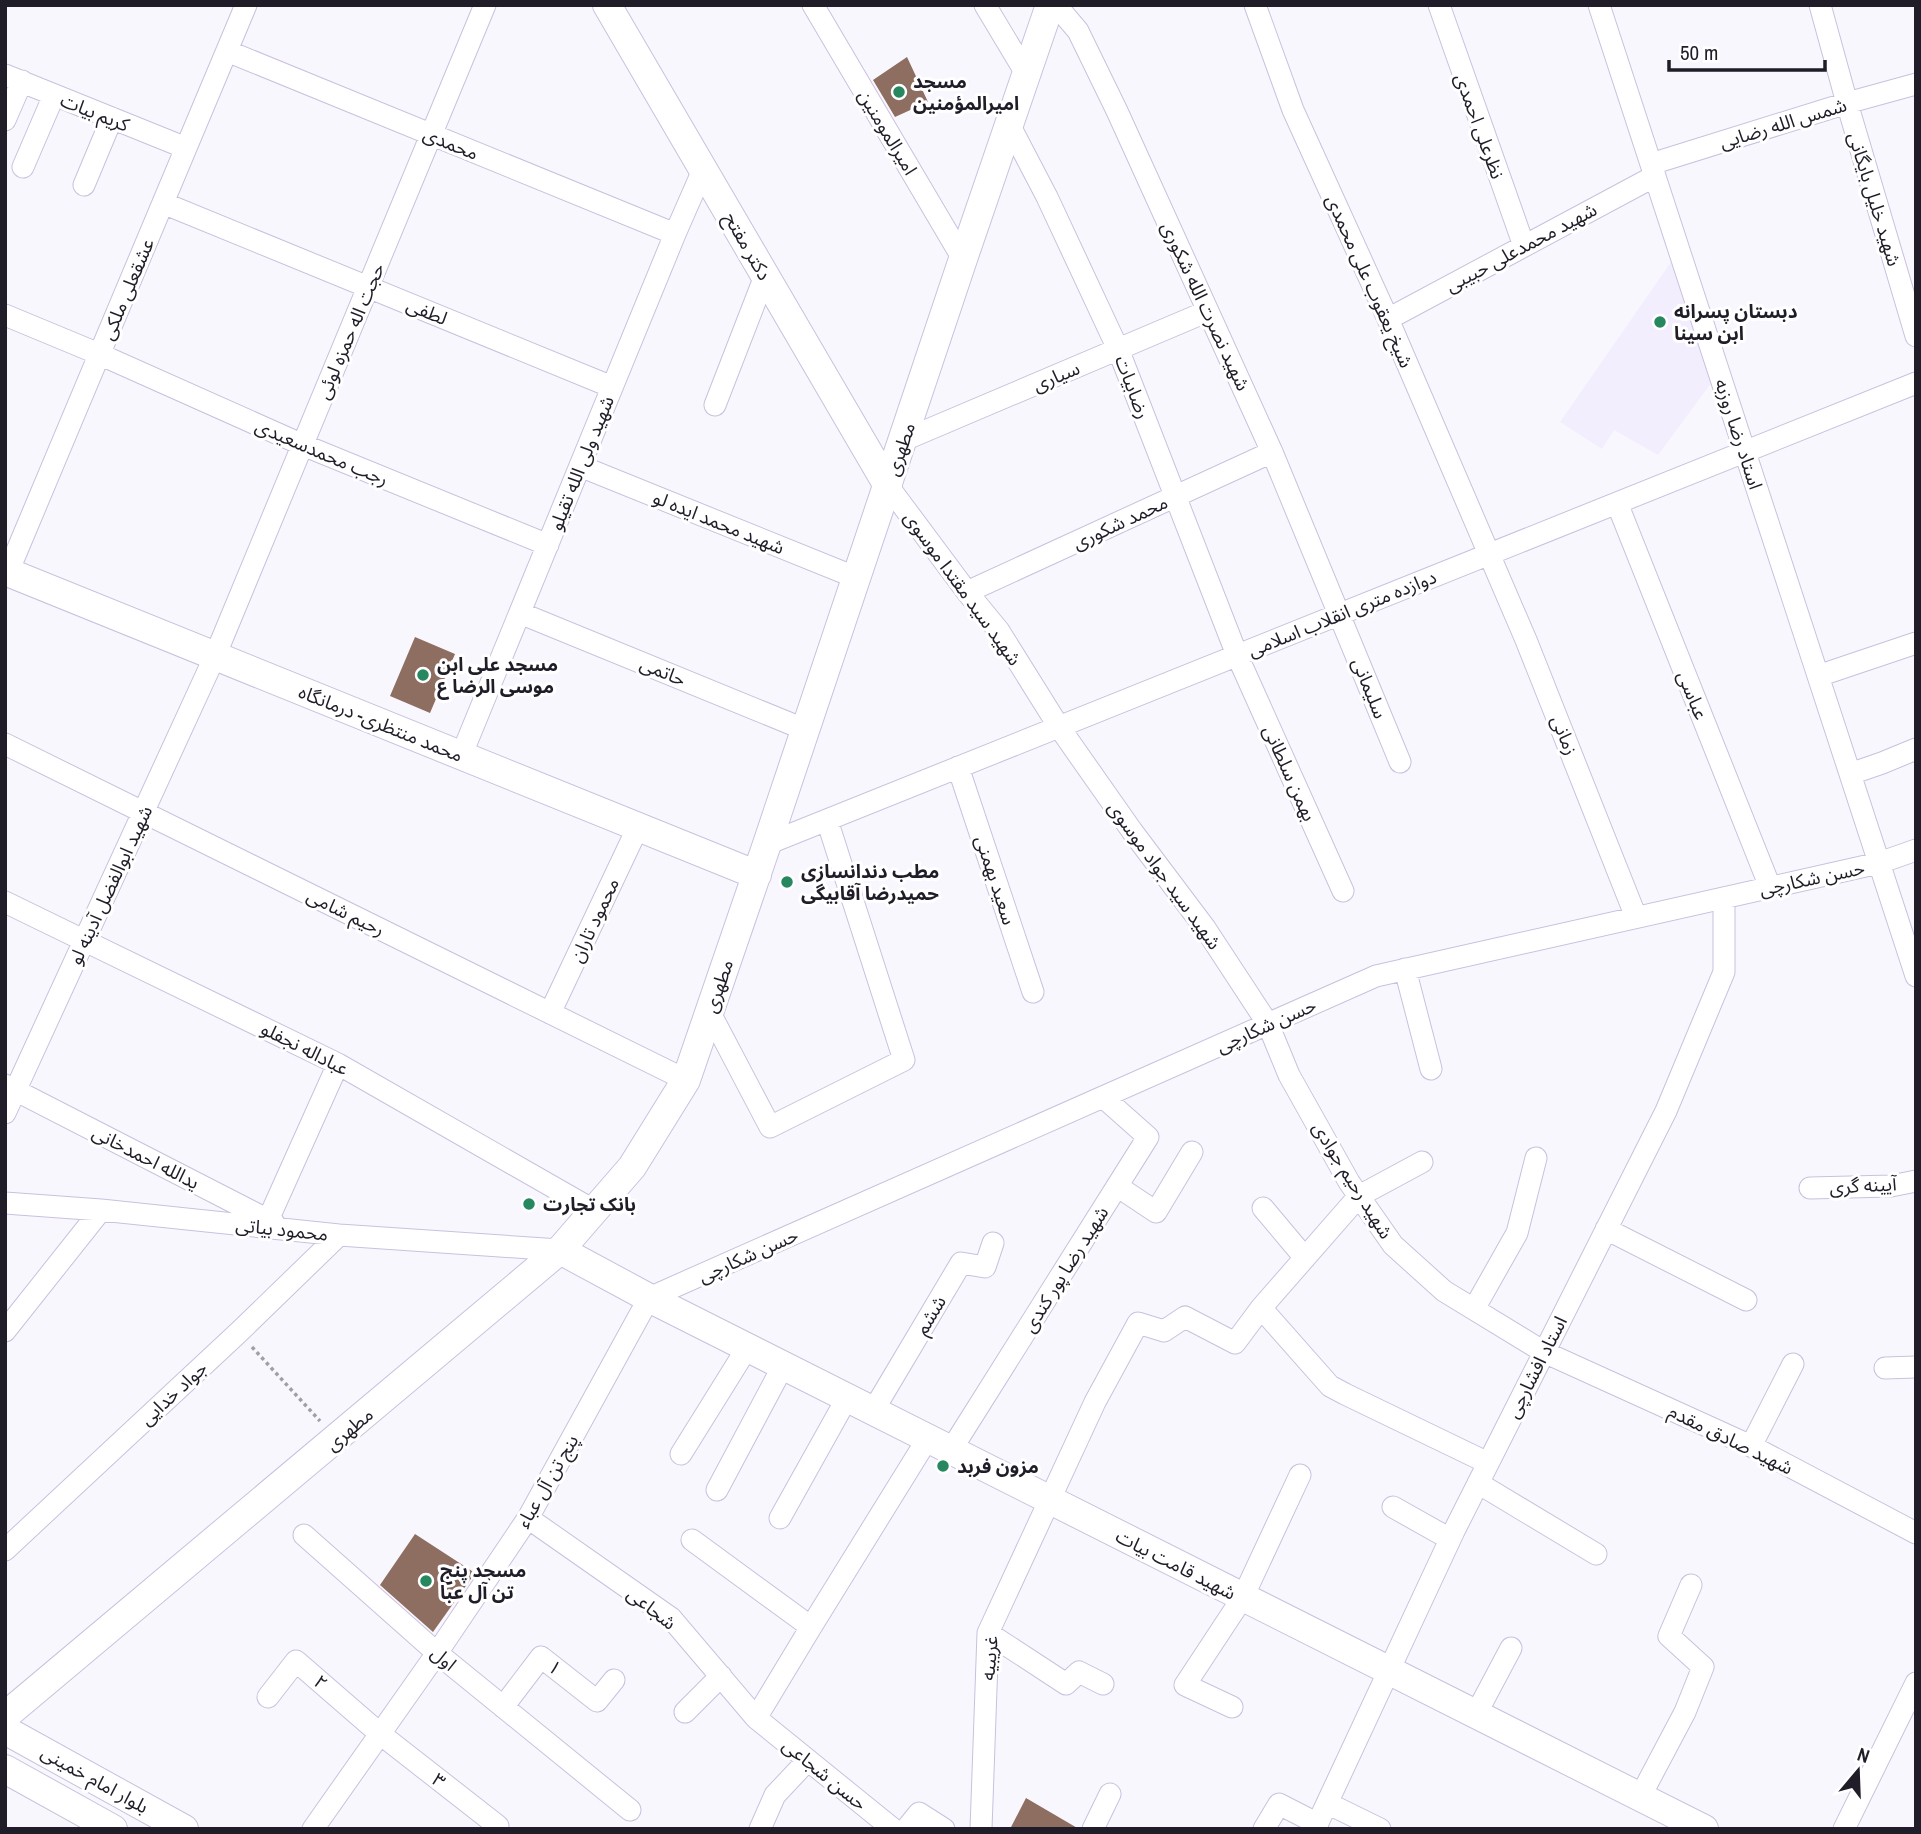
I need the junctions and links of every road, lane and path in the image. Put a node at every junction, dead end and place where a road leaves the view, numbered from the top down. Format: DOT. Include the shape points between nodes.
graph roads {
  1 [pos="246,5"];
  2 [pos="485,5"];
  3 [pos="607,5"];
  4 [pos="813,5"];
  5 [pos="985,5"];
  6 [pos="1050,5"];
  7 [pos="1056,5"];
  8 [pos="1255,5"];
  9 [pos="1438,5"];
  10 [pos="1599,5"];
  11 [pos="1826,7"];
  12 [pos="226,51"];
  13 [pos="1027,75"];
  14 [pos="13,78"];
  15 [pos="1916,84"];
  16 [pos="54,94"];
  17 [pos="1847,103"];
  18 [pos="112,118"];
  19 [pos="5,120"];
  20 [pos="1010,126"];
  21 [pos="432,135"];
  22 [pos="186,148"];
  23 [pos="23,167"];
  24 [pos="703,170"];
  25 [pos="1653,170"];
  26 [pos="84,185"];
  27 [pos="163,203"];
  28 [pos="675,234"];
  29 [pos="1524,246"];
  30 [pos="963,259"];
  31 [pos="765,276"];
  32 [pos="369,287"];
  33 [pos="1208,312"];
  34 [pos="5,314"];
  35 [pos="1388,319"];
  36 [pos="1916,336"];
  37 [pos="1118,349"];
  38 [pos="99,354"];
  39 [pos="1916,383"];
  40 [pos="612,387"];
  41 [pos="715,405"];
  42 [pos="904,440"];
  43 [pos="303,445"];
  44 [pos="1745,451"];
  45 [pos="1272,452"];
  46 [pos="580,466"];
  47 [pos="888,486"];
  48 [pos="1176,497"];
  49 [pos="1616,503"];
  50 [pos="548,545"];
  51 [pos="1489,554"];
  52 [pos="6,571"];
  53 [pos="857,578"];
  54 [pos="967,593"];
  55 [pos="520,613"];
  56 [pos="1340,614"];
  57 [pos="1916,643"];
  58 [pos="1237,655"];
  59 [pos="215,656"];
  60 [pos="1818,676"];
  61 [pos="1059,727"];
  62 [pos="806,730"];
  63 [pos="5,744"];
  64 [pos="1916,749"];
  65 [pos="461,756"];
  66 [pos="1400,762"];
  67 [pos="958,767"];
  68 [pos="1850,774"];
  69 [pos="144,812"];
  70 [pos="827,820"];
  71 [pos="638,827"];
  72 [pos="767,844"];
  73 [pos="1916,850"];
  74 [pos="1879,863"];
  75 [pos="757,875"];
  76 [pos="1770,887"];
  77 [pos="1343,891"];
  78 [pos="1724,898"];
  79 [pos="5,902"];
  80 [pos="1636,917"];
  81 [pos="85,940"];
  82 [pos="1405,969"];
  83 [pos="1916,976"];
  84 [pos="1033,992"];
  85 [pos="709,1011"];
  86 [pos="550,1013"];
  87 [pos="1268,1024"];
  88 [pos="338,1064"];
  89 [pos="1431,1069"];
  90 [pos="686,1080"];
  91 [pos="11,1088"];
  92 [pos="1104,1098"];
  93 [pos="5,1113"];
  94 [pos="1192,1152"];
  95 [pos="1536,1158"];
  96 [pos="1422,1162"];
  97 [pos="1916,1181"];
  98 [pos="1117,1186"];
  99 [pos="1810,1188"];
  100 [pos="1359,1196"];
  101 [pos="5,1203"];
  102 [pos="1263,1208"];
  103 [pos="102,1210"];
  104 [pos="595,1211"];
  105 [pos="277,1225"];
  106 [pos="1606,1229"];
  107 [pos="339,1235"];
  108 [pos="993,1243"];
  109 [pos="560,1250"];
  110 [pos="1305,1258"];
  111 [pos="649,1298"];
  112 [pos="1746,1300"];
  113 [pos="1261,1308"];
  114 [pos="1474,1309"];
  115 [pos="5,1331"];
  116 [pos="239,1332"];
  117 [pos="747,1348"];
  118 [pos="1544,1352"];
  119 [pos="1793,1364"];
  120 [pos="783,1366"];
  121 [pos="1916,1367"];
  122 [pos="1885,1368"];
  123 [pos="847,1398"];
  124 [pos="873,1411"];
  125 [pos="337,1439"];
  126 [pos="939,1444"];
  127 [pos="1751,1446"];
  128 [pos="681,1454"];
  129 [pos="1488,1463"];
  130 [pos="1300,1475"];
  131 [pos="1478,1483"];
  132 [pos="717,1490"];
  133 [pos="1049,1500"];
  134 [pos="1393,1507"];
  135 [pos="528,1518"];
  136 [pos="780,1518"];
  137 [pos="1916,1533"];
  138 [pos="304,1535"];
  139 [pos="1450,1539"];
  140 [pos="692,1540"];
  141 [pos="5,1550"];
  142 [pos="1596,1554"];
  143 [pos="1691,1585"];
  144 [pos="1243,1597"];
  145 [pos="811,1627"];
  146 [pos="988,1633"];
  147 [pos="1511,1648"];
  148 [pos="437,1653"];
  149 [pos="1390,1671"];
  150 [pos="721,1676"];
  151 [pos="614,1680"];
  152 [pos="1916,1683"];
  153 [pos="1104,1684"];
  154 [pos="268,1697"];
  155 [pos="503,1707"];
  156 [pos="1232,1707"];
  157 [pos="685,1712"];
  158 [pos="1476,1714"];
  159 [pos="5,1716"];
  160 [pos="757,1718"];
  161 [pos="5,1730"];
  162 [pos="379,1733"];
  163 [pos="808,1760"];
  164 [pos="5,1769"];
  165 [pos="1110,1794"];
  166 [pos="1640,1797"];
  167 [pos="1327,1803"];
  168 [pos="630,1810"];
  169 [pos="498,1826"];
  170 [pos="1316,1826"];
  171 [pos="113,1829"];
  172 [pos="184,1829"];
  173 [pos="313,1829"];
  174 [pos="760,1829"];
  175 [pos="893,1829"];
  176 [pos="906,1829"];
  177 [pos="944,1829"];
  178 [pos="981,1829"];
  179 [pos="1093,1829"];
  180 [pos="1264,1829"];
  181 [pos="1380,1829"];
  182 [pos="1704,1829"];
  183 [pos="1844,1829"];
  1 -- 12 [label="street, عشقعلی ملکی"];
  2 -- 21 [label="street, حجت اله حمزه لوئی"];
  3 -- 24 [label="main road, دکتر مفتح"];
  4 -- 30 [label="street, امیرالمومنین"];
  5 -- 13 [label="street"];
  6 -- 13 [label="main road, مطهری"];
  7 -- 33 [label="street, شهید نصرت الله شکوری" via="1077,31 1117,111"];
  8 -- 35 [label="street, شیخ یعقوب علی محمدی" via="1293,110"];
  9 -- 29 [label="street, نظرعلی احمدی"];
  10 -- 25 [label="street, استاد رضا روزبه"];
  11 -- 17 [label="street, شهید خلیل بایگانی"];
  12 -- 21 [label="street, محمدی"];
  12 -- 22 [label="street, عشقعلی ملکی"];
  13 -- 20 [label="main road, مطهری"];
  14 -- 16 [label="street, کریم بیات"];
  14 -- 19 [label="street"];
  15 -- 17 [label="street, شمس الله رضایی"];
  16 -- 18 [label="street, کریم بیات"];
  16 -- 23 [label="street"];
  17 -- 25 [label="street, شمس الله رضایی"];
  17 -- 36 [label="street, شهید خلیل بایگانی"];
  18 -- 22 [label="street, کریم بیات"];
  18 -- 26 [label="street"];
  20 -- 30 [label="main road, مطهری"];
  20 -- 37 [label="street, رضابیات"];
  21 -- 28 [label="street, محمدی"];
  21 -- 32 [label="street, حجت اله حمزه لوئی"];
  22 -- 27 [label="street, عشقعلی ملکی"];
  24 -- 28 [label="street, شهید ولی الله تقیلو"];
  24 -- 31 [label="main road, دکتر مفتح"];
  25 -- 29 [label="street, شهید محمدعلی حبیبی"];
  25 -- 44 [label="street, استاد رضا روزبه"];
  27 -- 32 [label="street, لطفی"];
  27 -- 38 [label="street, عشقعلی ملکی"];
  28 -- 40 [label="street, شهید ولی الله تقیلو"];
  29 -- 35 [label="street, شهید محمدعلی حبیبی"];
  30 -- 42 [label="main road, مطهری"];
  31 -- 41 [label="street"];
  31 -- 47 [label="main road, دکتر مفتح"];
  32 -- 40 [label="street, لطفی"];
  32 -- 43 [label="street, حجت اله حمزه لوئی"];
  33 -- 37 [label="street, سیاری"];
  33 -- 45 [label="street, شهید نصرت الله شکوری"];
  34 -- 38 [label="street, رجب محمدسعیدی"];
  35 -- 51 [label="street, شیخ یعقوب علی محمدی"];
  37 -- 42 [label="street, سیاری"];
  37 -- 48 [label="street, رضابیات"];
  38 -- 43 [label="street, رجب محمدسعیدی"];
  38 -- 52 [label="street, عشقعلی ملکی"];
  39 -- 44 [label="street, دوازده متری انقلاب اسلامی"];
  40 -- 46 [label="street, شهید ولی الله تقیلو"];
  42 -- 47 [label="main road, مطهری"];
  43 -- 50 [label="street, رجب محمدسعیدی"];
  43 -- 59 [label="street, حجت اله حمزه لوئی"];
  44 -- 49 [label="street, دوازده متری انقلاب اسلامی"];
  44 -- 60 [label="street, استاد رضا روزبه"];
  45 -- 48 [label="street, محمد شکوری"];
  45 -- 56 [label="street, شهید نصرت الله شکوری"];
  46 -- 50 [label="street, شهید ولی الله تقیلو"];
  46 -- 53 [label="street, شهید محمد ایده لو"];
  47 -- 53 [label="main road, مطهری"];
  47 -- 54 [label="street, شهید سید مقتدا موسوی"];
  48 -- 54 [label="street, محمد شکوری"];
  48 -- 58 [label="street, رضابیات"];
  49 -- 51 [label="street, دوازده متری انقلاب اسلامی"];
  49 -- 76 [label="street, عباسی"];
  50 -- 55 [label="street, شهید ولی الله تقیلو"];
  51 -- 56 [label="street, دوازده متری انقلاب اسلامی"];
  51 -- 80 [label="street, زمانی"];
  52 -- 59 [label="main road, محمد منتظری- درمانگاه"];
  53 -- 62 [label="main road, مطهری"];
  54 -- 61 [label="street, شهید سید مقتدا موسوی" via="999,631"];
  55 -- 62 [label="street, حاتمی"];
  55 -- 65 [label="street, شهید ولی الله تقیلو"];
  56 -- 58 [label="street, دوازده متری انقلاب اسلامی"];
  56 -- 66 [label="street, سلیمانی"];
  57 -- 60 [label="street"];
  58 -- 61 [label="street, دوازده متری انقلاب اسلامی"];
  58 -- 77 [label="street, بهمن سلطانی"];
  59 -- 65 [label="main road, محمد منتظری- درمانگاه"];
  59 -- 69 [label="street, شهید ابوالفضل آدینه لو"];
  60 -- 68 [label="street, استاد رضا روزبه"];
  61 -- 67 [label="street, دوازده متری انقلاب اسلامی"];
  61 -- 87 [label="street, شهید سید جواد موسوی" via="1205,928"];
  62 -- 72 [label="main road, مطهری"];
  63 -- 69 [label="street, رحیم شامی"];
  64 -- 68 [label="street"];
  65 -- 71 [label="main road, محمد منتظری- درمانگاه"];
  67 -- 70 [label="street, دوازده متری انقلاب اسلامی"];
  67 -- 84 [label="street, سعید بهمنی"];
  68 -- 74 [label="street, استاد رضا روزبه"];
  69 -- 81 [label="street, شهید ابوالفضل آدینه لو"];
  69 -- 86 [label="street, رحیم شامی"];
  70 -- 72 [label="street, دوازده متری انقلاب اسلامی"];
  70 -- 85 [label="street" via="904,1060 770,1127"];
  71 -- 75 [label="main road, محمد منتظری- درمانگاه"];
  71 -- 86 [label="street, محمود تاران"];
  72 -- 75 [label="main road, مطهری"];
  73 -- 74 [label="street, حسن شکارچی"];
  74 -- 76 [label="street, حسن شکارچی"];
  74 -- 83 [label="street, استاد رضا روزبه"];
  75 -- 85 [label="main road, مطهری"];
  76 -- 78 [label="street, حسن شکارچی"];
  78 -- 80 [label="street, حسن شکارچی"];
  78 -- 106 [label="street, استاد افشارچی" via="1724,971 1666,1111"];
  79 -- 81 [label="street, عباداله نجفلو"];
  80 -- 82 [label="street, حسن شکارچی"];
  81 -- 88 [label="street, عباداله نجفلو"];
  81 -- 91 [label="street, شهید ابوالفضل آدینه لو"];
  82 -- 87 [label="street, حسن شکارچی" via="1376,976"];
  82 -- 89 [label="street"];
  85 -- 90 [label="main road, مطهری"];
  86 -- 90 [label="street, رحیم شامی"];
  87 -- 92 [label="street, حسن شکارچی"];
  87 -- 100 [label="street, شهید رحیم جوادی" via="1289,1075"];
  88 -- 104 [label="street, عباداله نجفلو"];
  88 -- 105 [label="street"];
  90 -- 104 [label="main road, مطهری" via="632,1167"];
  91 -- 93 [label="street, شهید ابوالفضل آدینه لو"];
  91 -- 105 [label="street, یدالله احمدخانی"];
  92 -- 98 [label="street, شهید رضا پور کندی" via="1148,1138"];
  92 -- 111 [label="street, حسن شکارچی"];
  94 -- 98 [label="street" via="1156,1212"];
  95 -- 114 [label="street" via="1517,1233"];
  96 -- 100 [label="street"];
  97 -- 99 [label="street, آیینه گری"];
  98 -- 126 [label="street, شهید رضا پور کندی"];
  100 -- 110 [label="street"];
  100 -- 114 [label="street, شهید رحیم جوادی" via="1393,1245 1444,1291"];
  101 -- 103 [label="street, محمود بیاتی"];
  102 -- 110 [label="street"];
  103 -- 105 [label="street, محمود بیاتی"];
  103 -- 115 [label="street"];
  104 -- 109 [label="main road, مطهری"];
  105 -- 107 [label="street, محمود بیاتی"];
  106 -- 112 [label="street"];
  106 -- 118 [label="street, استاد افشارچی"];
  107 -- 109 [label="street, محمود بیاتی"];
  107 -- 116 [label="street, جواد خدایی"];
  108 -- 124 [label="street, ششم" via="985,1267 961,1263"];
  109 -- 111 [label="main road, شهید قامت بیات"];
  109 -- 125 [label="main road, مطهری"];
  110 -- 113 [label="street"];
  111 -- 117 [label="main road, شهید قامت بیات"];
  111 -- 135 [label="street, پنج تن آل عباء"];
  113 -- 129 [label="street" via="1330,1386"];
  113 -- 133 [label="street, غریبیه" via="1234,1343 1185,1317 1164,1331 1138,1323"];
  114 -- 118 [label="street, شهید رحیم جوادی"];
  116 -- 125 [label="path"];
  116 -- 141 [label="street, جواد خدایی"];
  117 -- 120 [label="main road, شهید قامت بیات"];
  117 -- 128 [label="street"];
  118 -- 127 [label="street, شهید صادق مقدم"];
  118 -- 129 [label="street, استاد افشارچی"];
  119 -- 127 [label="street"];
  120 -- 123 [label="main road, شهید قامت بیات"];
  120 -- 132 [label="street"];
  121 -- 122 [label="street"];
  123 -- 124 [label="main road, شهید قامت بیات"];
  123 -- 136 [label="street"];
  124 -- 126 [label="main road, شهید قامت بیات"];
  125 -- 159 [label="main road, مطهری"];
  126 -- 133 [label="main road, شهید قامت بیات"];
  126 -- 145 [label="street, شهید رضا پور کندی"];
  127 -- 137 [label="street, شهید صادق مقدم"];
  129 -- 131 [label="street, استاد افشارچی"];
  130 -- 144 [label="street"];
  131 -- 139 [label="street, استاد افشارچی"];
  131 -- 142 [label="street"];
  133 -- 144 [label="main road, شهید قامت بیات"];
  133 -- 146 [label="street, غریبیه"];
  134 -- 139 [label="street"];
  135 -- 148 [label="street, پنج تن آل عباء"];
  135 -- 150 [label="street, شجاعی" via="671,1618"];
  138 -- 148 [label="street, اول"];
  139 -- 149 [label="street, استاد افشارچی"];
  140 -- 145 [label="street"];
  143 -- 166 [label="street" via="1669,1636 1703,1667"];
  144 -- 149 [label="main road, شهید قامت بیات"];
  144 -- 156 [label="street" via="1185,1685"];
  145 -- 160 [label="street, شهید رضا پور کندی"];
  146 -- 153 [label="street" via="1066,1684 1079,1672"];
  146 -- 178 [label="street, غریبیه"];
  147 -- 158 [label="street"];
  148 -- 155 [label="street, اول"];
  148 -- 162 [label="street, پنج تن آل عباء"];
  149 -- 158 [label="main road, شهید قامت بیات"];
  149 -- 167 [label="street, استاد افشارچی"];
  150 -- 157 [label="street"];
  150 -- 160 [label="street, شجاعی"];
  151 -- 155 [label="street, ۱" via="597,1701 541,1657"];
  152 -- 183 [label="street"];
  154 -- 162 [label="street, ۲" via="296,1661"];
  155 -- 168 [label="street, اول"];
  158 -- 166 [label="main road, شهید قامت بیات"];
  160 -- 163 [label="street, حسن شجاعی"];
  161 -- 172 [label="main road, بلوار امام خمینی"];
  162 -- 169 [label="street, ۳"];
  162 -- 173 [label="street, پنج تن آل عباء"];
  163 -- 174 [label="street" via="775,1795"];
  163 -- 175 [label="street, حسن شجاعی"];
  164 -- 171 [label="main road, بلوار امام خمینی"];
  165 -- 179 [label="street"];
  166 -- 182 [label="main road, شهید قامت بیات"];
  167 -- 170 [label="street, استاد افشارچی"];
  167 -- 181 [label="street"];
  170 -- 180 [label="street" via="1279,1804"];
  176 -- 177 [label="street" via="919,1813"];
}
